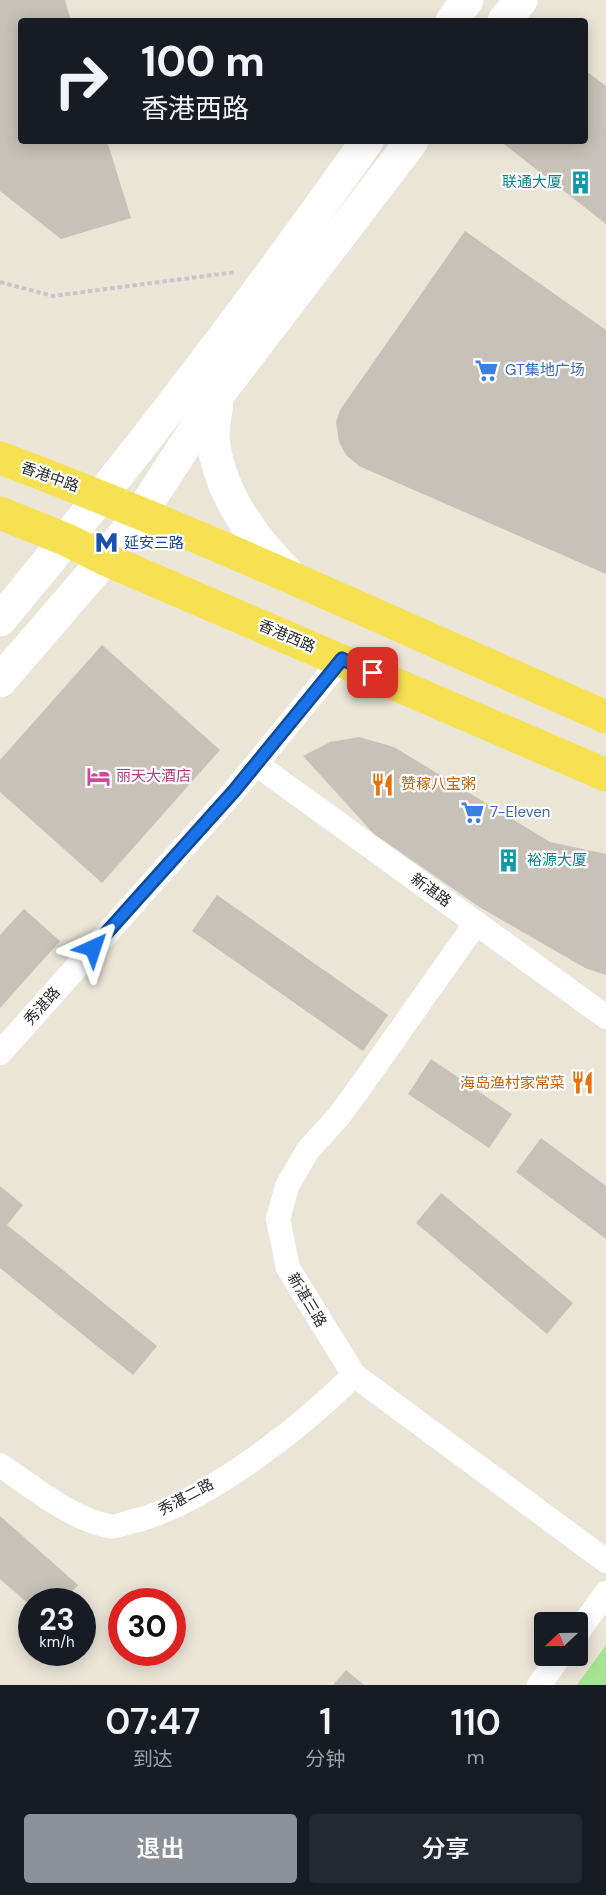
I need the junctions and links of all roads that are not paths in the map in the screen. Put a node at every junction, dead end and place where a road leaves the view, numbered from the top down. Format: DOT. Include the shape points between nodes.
graph roads {
  1 [pos="467,0"];
  2 [pos="520,0"];
  3 [pos="454,18"];
  4 [pos="506,18"];
  5 [pos="365,144"];
  6 [pos="410,144"];
  7 [pos="217,396"];
  8 [pos="0,458"];
  9 [pos="100,495"];
  10 [pos="0,513"];
  11 [pos="141,513"];
  12 [pos="67,540"];
  13 [pos="105,559"];
  14 [pos="288,574"];
  15 [pos="0,620"];
  16 [pos="342,659"];
  17 [pos="0,681"];
  18 [pos="606,717"];
  19 [pos="256,764"];
  20 [pos="606,775"];
  21 [pos="476,923"];
  22 [pos="606,1017"];
  23 [pos="0,1053"];
  24 [pos="354,1375"];
  25 [pos="0,1465"];
  26 [pos="606,1561"];
  27 [pos="606,1593"];
  28 [pos="588,1618"];
  29 [pos="553,1666"];
  30 [pos="539,1685"];
  1 -- 3 [label="main road"];
  2 -- 4 [label="main road"];
  5 -- 9 [label="main road" via="279,266"];
  6 -- 7 [label="main road"];
  7 -- 11 [label="main road"];
  7 -- 14 [label="main road" via="213,436 227,492 269,554"];
  8 -- 9 [label="main road, 香港中路"];
  9 -- 11 [label="main road"];
  9 -- 12 [label="main road"];
  10 -- 12 [label="main road"];
  11 -- 13 [label="main road"];
  11 -- 14 [label="main road"];
  12 -- 13 [label="main road, 香港西路"];
  12 -- 15 [label="main road"];
  13 -- 16 [label="main road, 香港西路"];
  13 -- 17 [label="main road"];
  14 -- 18 [label="main road"];
  16 -- 19 [label="street, 秀湛路"];
  16 -- 20 [label="main road, 香港西路"];
  19 -- 21 [label="street, 新湛路"];
  19 -- 23 [label="street, 秀湛路"];
  21 -- 22 [label="street, 新湛路"];
  21 -- 24 [label="street, 新湛三路" via="339,1116 308,1150 287,1186 278,1219 288,1268"];
  24 -- 25 [label="street, 秀湛二路" via="313,1414 243,1466 143,1519 110,1527 66,1508"];
  24 -- 26 [label="street, 新湛三路"];
  27 -- 28 [label="street"];
  29 -- 30 [label="street"];
}
